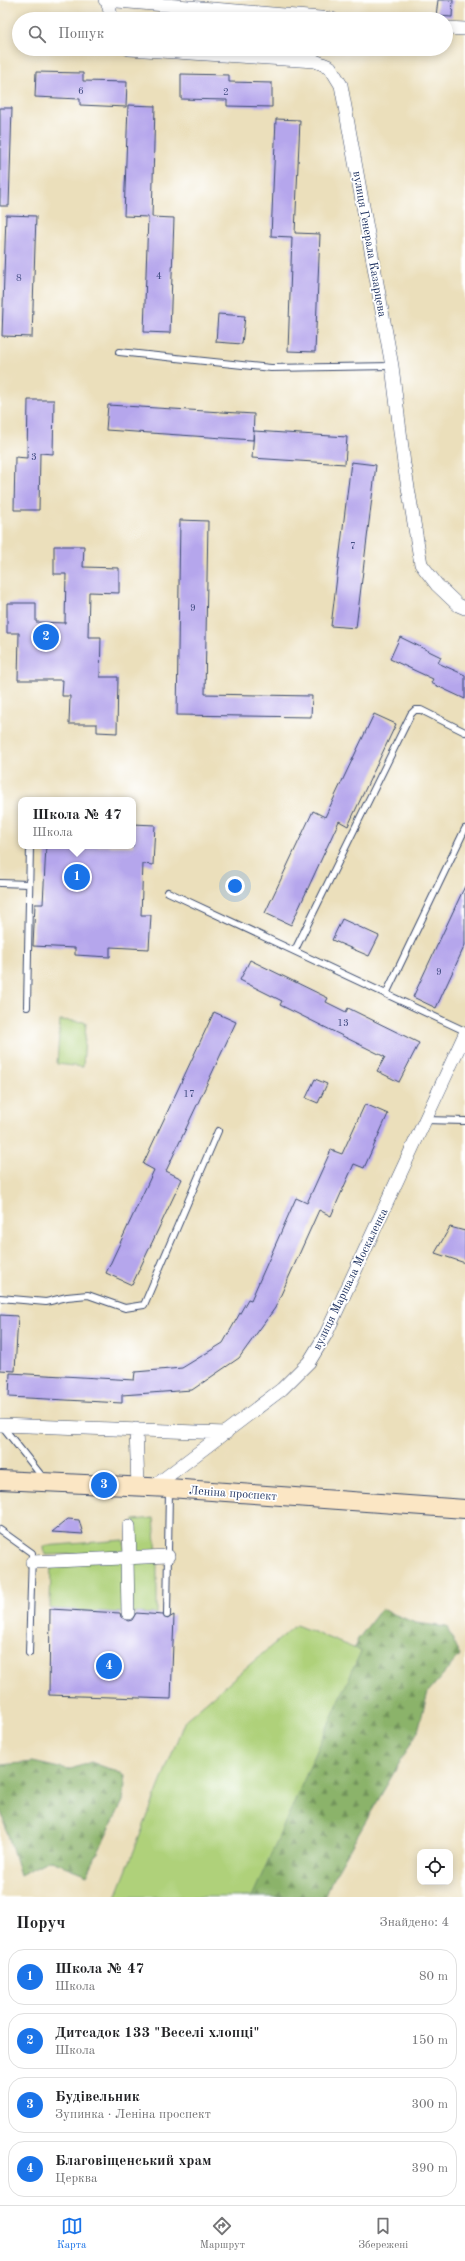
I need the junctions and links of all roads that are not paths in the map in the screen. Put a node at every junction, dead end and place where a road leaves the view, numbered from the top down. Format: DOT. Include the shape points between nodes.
graph roads {
  1 [pos="106,0"];
  2 [pos="110,12"];
  3 [pos="249,12"];
  4 [pos="453,28"];
  5 [pos="465,29"];
  6 [pos="238,56"];
  7 [pos="119,352"];
  8 [pos="392,366"];
  9 [pos="465,608"];
  10 [pos="465,732"];
  11 [pos="465,829"];
  12 [pos="30,849"];
  13 [pos="0,883"];
  14 [pos="29,884"];
  15 [pos="168,892"];
  16 [pos="295,950"];
  17 [pos="386,994"];
  18 [pos="27,1007"];
  19 [pos="465,1032"];
  20 [pos="424,1120"];
  21 [pos="465,1121"];
  22 [pos="218,1131"];
  23 [pos="0,1298"];
  24 [pos="1,1424"];
  25 [pos="136,1429"];
  26 [pos="226,1433"];
  27 [pos="0,1480"];
  28 [pos="47,1483"];
  29 [pos="153,1488"];
  30 [pos="465,1509"];
  31 [pos="129,1526"];
  32 [pos="0,1530"];
  33 [pos="168,1556"];
  34 [pos="128,1558"];
  35 [pos="32,1562"];
  36 [pos="128,1613"];
  37 [pos="167,1615"];
  38 [pos="29,1653"];
  1 -- 2 [label="street"];
  1 -- 3 [label="street"];
  4 -- 5 [label="street"];
  6 -- 8 [label="street, вулиця Генерала Казарцева" via="315,61 330,67 341,85"];
  7 -- 8 [label="lane" via="271,368"];
  8 -- 9 [label="street, вулиця Генерала Казарцева" via="404,464 421,564 437,585 458,605"];
  10 -- 16 [label="lane" via="421,710 415,710 411,714"];
  11 -- 17 [label="lane"];
  12 -- 14 [label="lane"];
  13 -- 14 [label="lane"];
  14 -- 18 [label="lane"];
  15 -- 16 [label="lane"];
  16 -- 17 [label="lane"];
  17 -- 19 [label="lane"];
  19 -- 20 [label="street, вулиця Маршала Москаленка"];
  20 -- 21 [label="lane"];
  20 -- 26 [label="street, вулиця Маршала Москаленка" via="326,1334 309,1362 282,1390"];
  22 -- 23 [label="lane" via="144,1305 125,1308 88,1295 68,1296 46,1302"];
  24 -- 25 [label="street"];
  24 -- 28 [label="lane"];
  25 -- 26 [label="street"];
  25 -- 29 [label="street"];
  26 -- 29 [label="street, вулиця Маршала Москаленка"];
  27 -- 28 [label="main road, Леніна проспект"];
  28 -- 29 [label="main road, Леніна проспект"];
  29 -- 30 [label="main road, Леніна проспект"];
  29 -- 33 [label="lane"];
  31 -- 34 [label="street"];
  32 -- 35 [label="lane" via="32,1553"];
  33 -- 34 [label="street"];
  33 -- 37 [label="lane"];
  34 -- 35 [label="street"];
  34 -- 36 [label="street"];
  35 -- 38 [label="lane"];
}
